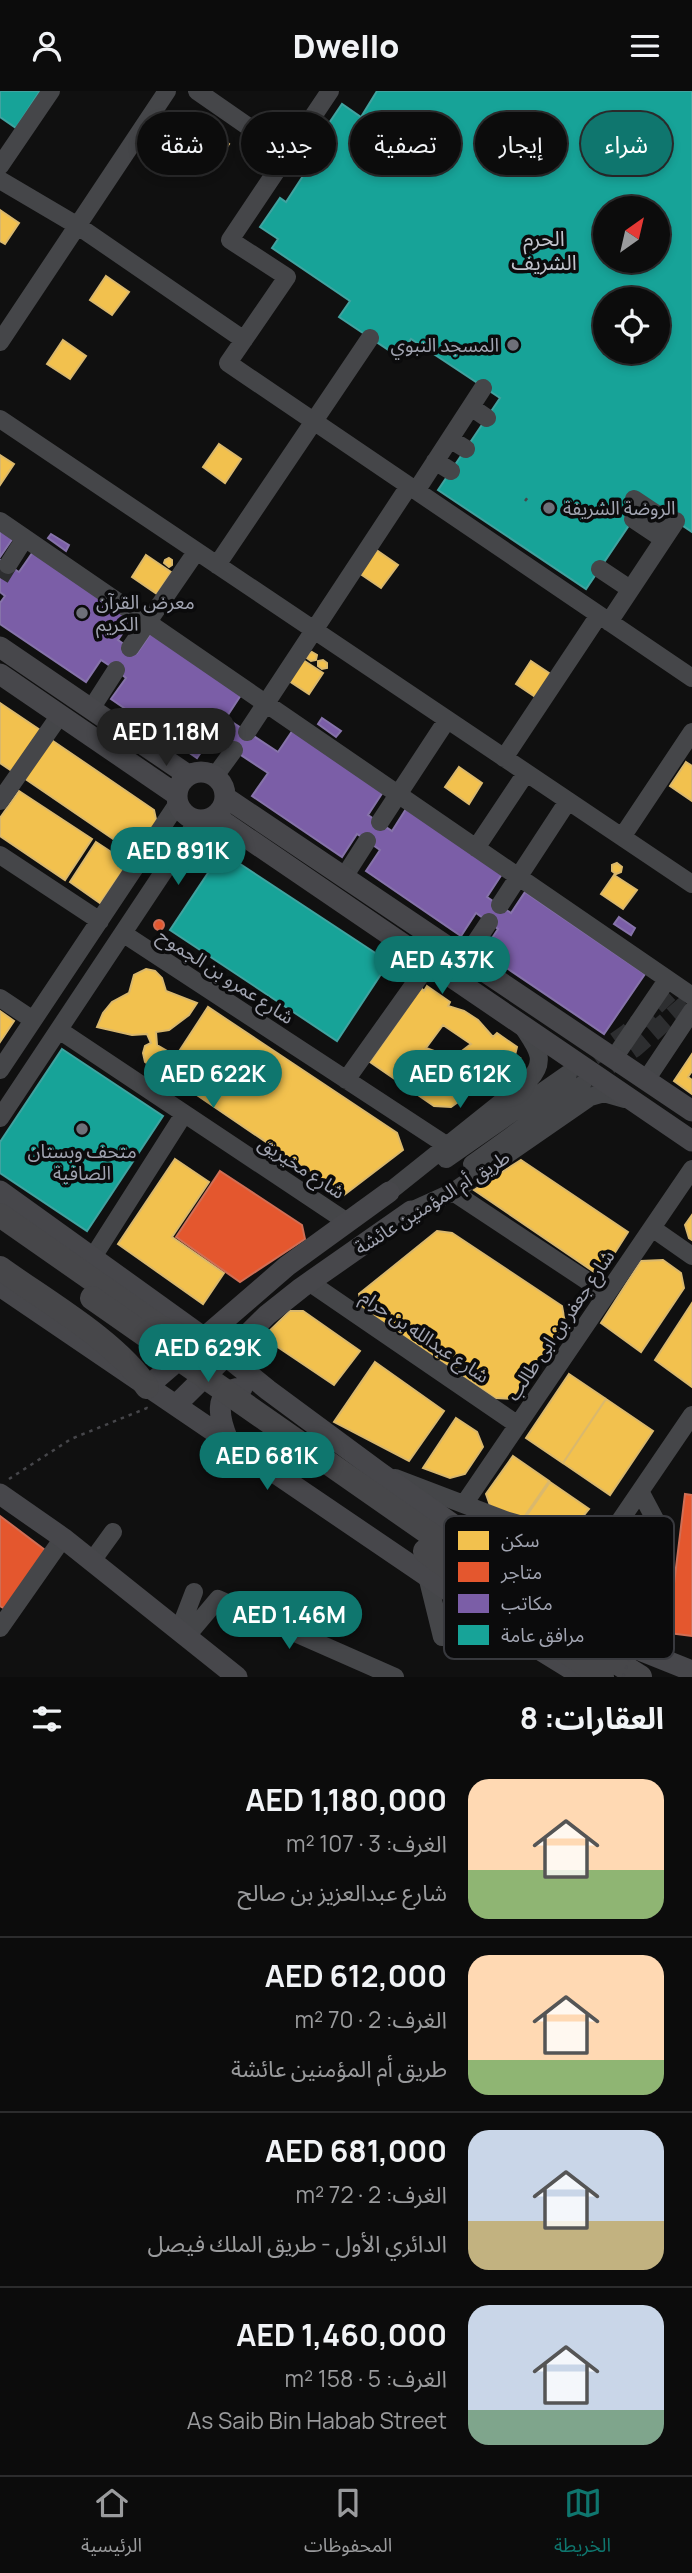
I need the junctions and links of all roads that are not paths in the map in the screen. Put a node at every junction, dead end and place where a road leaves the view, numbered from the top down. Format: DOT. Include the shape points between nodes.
graph roads {
  1 [pos="51,91"];
  2 [pos="167,91"];
  3 [pos="197,91"];
  4 [pos="330,91"];
  5 [pos="316,112"];
  6 [pos="241,121"];
  7 [pos="0,166"];
  8 [pos="275,175"];
  9 [pos="0,180"];
  10 [pos="78,226"];
  11 [pos="370,338"];
  12 [pos="244,339"];
  13 [pos="0,342"];
  14 [pos="483,388"];
  15 [pos="471,407"];
  16 [pos="487,418"];
  17 [pos="0,419"];
  18 [pos="314,422"];
  19 [pos="450,439"];
  20 [pos="466,449"];
  21 [pos="436,461"];
  22 [pos="451,471"];
  23 [pos="412,489"];
  24 [pos="634,499"];
  25 [pos="633,519"];
  26 [pos="0,521"];
  27 [pos="671,529"];
  28 [pos="25,538"];
  29 [pos="196,552"];
  30 [pos="8,565"];
  31 [pos="217,565"];
  32 [pos="600,569"];
  33 [pos="630,589"];
  34 [pos="604,619"];
  35 [pos="147,622"];
  36 [pos="314,631"];
  37 [pos="0,646"];
  38 [pos="130,648"];
  39 [pos="116,670"];
  40 [pos="0,674"];
  41 [pos="692,678"];
  42 [pos="266,704"];
  43 [pos="91,709"];
  44 [pos="60,715"];
  45 [pos="447,720"];
  46 [pos="247,732"];
  47 [pos="692,732"];
  48 [pos="234,750"];
  49 [pos="504,758"];
  50 [pos="526,773"];
  51 [pos="188,775"];
  52 [pos="215,776"];
  53 [pos="397,794"];
  54 [pos="225,797"];
  55 [pos="178,799"];
  56 [pos="0,801"];
  57 [pos="568,801"];
  58 [pos="206,818"];
  59 [pos="380,822"];
  60 [pos="622,837"];
  61 [pos="367,841"];
  62 [pos="476,848"];
  63 [pos="0,855"];
  64 [pos="344,877"];
  65 [pos="519,877"];
  66 [pos="692,884"];
  67 [pos="500,905"];
  68 [pos="100,921"];
  69 [pos="489,922"];
  70 [pos="124,934"];
  71 [pos="465,958"];
  72 [pos="430,962"];
  73 [pos="667,980"];
  74 [pos="692,996"];
  75 [pos="0,998"];
  76 [pos="692,1011"];
  77 [pos="33,1020"];
  78 [pos="521,1024"];
  79 [pos="59,1030"];
  80 [pos="614,1058"];
  81 [pos="0,1070"];
  82 [pos="346,1080"];
  83 [pos="646,1080"];
  84 [pos="641,1106"];
  85 [pos="688,1108"];
  86 [pos="184,1114"];
  87 [pos="0,1118"];
  88 [pos="670,1126"];
  89 [pos="692,1141"];
  90 [pos="446,1145"];
  91 [pos="692,1169"];
  92 [pos="0,1191"];
  93 [pos="389,1192"];
  94 [pos="453,1192"];
  95 [pos="411,1211"];
  96 [pos="0,1215"];
  97 [pos="347,1222"];
  98 [pos="652,1228"];
  99 [pos="0,1233"];
  100 [pos="0,1250"];
  101 [pos="692,1256"];
  102 [pos="90,1267"];
  103 [pos="0,1268"];
  104 [pos="309,1282"];
  105 [pos="0,1286"];
  106 [pos="607,1294"];
  107 [pos="203,1337"];
  108 [pos="226,1356"];
  109 [pos="147,1387"];
  110 [pos="268,1390"];
  111 [pos="176,1405"];
  112 [pos="692,1415"];
  113 [pos="517,1425"];
  114 [pos="228,1440"];
  115 [pos="684,1442"];
  116 [pos="379,1472"];
  117 [pos="641,1493"];
  118 [pos="0,1494"];
  119 [pos="464,1504"];
  120 [pos="499,1516"];
  121 [pos="624,1516"];
  122 [pos="653,1516"];
  123 [pos="444,1518"];
  124 [pos="113,1532"];
  125 [pos="63,1538"];
  126 [pos="92,1561"];
  127 [pos="444,1573"];
  128 [pos="444,1574"];
  129 [pos="444,1574"];
  130 [pos="190,1590"];
  131 [pos="0,1628"];
  132 [pos="179,1631"];
  133 [pos="569,1659"];
  134 [pos="611,1659"];
  135 [pos="662,1659"];
  136 [pos="692,1671"];
  137 [pos="593,1675"];
  138 [pos="237,1677"];
  139 [pos="395,1677"];
  140 [pos="640,1677"];
  1 -- 7 [label="street"];
  2 -- 10 [label="street"];
  3 -- 6 [label="street"];
  4 -- 5 [label="street"];
  8 -- 12 [label="street" via="230,240 287,278"];
  9 -- 10 [label="street"];
  10 -- 12 [label="street"];
  10 -- 13 [label="street"];
  11 -- 18 [label="street"];
  12 -- 18 [label="street" via="228,363"];
  14 -- 15 [label="street"];
  15 -- 16 [label="street"];
  15 -- 19 [label="street"];
  17 -- 29 [label="street"];
  18 -- 23 [label="street"];
  18 -- 31 [label="street"];
  19 -- 20 [label="street"];
  19 -- 21 [label="street"];
  21 -- 22 [label="street"];
  21 -- 23 [label="street"];
  23 -- 34 [label="street"];
  23 -- 36 [label="street"];
  24 -- 27 [label="street"];
  25 -- 27 [label="street"];
  26 -- 28 [label="street"];
  27 -- 33 [label="street"];
  28 -- 30 [label="street"];
  28 -- 35 [label="street"];
  29 -- 31 [label="street"];
  29 -- 35 [label="street"];
  31 -- 36 [label="street"];
  32 -- 33 [label="street"];
  33 -- 34 [label="street"];
  34 -- 41 [label="street"];
  34 -- 49 [label="street"];
  35 -- 38 [label="street"];
  35 -- 42 [label="street"];
  36 -- 42 [label="street"];
  36 -- 45 [label="street"];
  37 -- 43 [label="main road"];
  39 -- 43 [label="street"];
  40 -- 44 [label="main road"];
  42 -- 46 [label="street"];
  42 -- 53 [label="street"];
  43 -- 51 [label="main road"];
  44 -- 55 [label="main road"];
  44 -- 56 [label="street"];
  45 -- 49 [label="street"];
  45 -- 53 [label="street"];
  47 -- 60 [label="street"];
  48 -- 52 [label="street"];
  49 -- 50 [label="street"];
  50 -- 57 [label="street"];
  50 -- 62 [label="street"];
  51 -- 52 [label="main road" via="202,772"];
  51 -- 55 [label="main road"];
  52 -- 54 [label="main road"];
  53 -- 59 [label="street"];
  53 -- 62 [label="street"];
  54 -- 58 [label="main road" via="220,811"];
  54 -- 64 [label="main road"];
  55 -- 58 [label="main road" via="188,816"];
  55 -- 68 [label="street"];
  57 -- 60 [label="street"];
  57 -- 65 [label="street"];
  58 -- 70 [label="street"];
  58 -- 72 [label="main road"];
  60 -- 66 [label="street"];
  61 -- 64 [label="street"];
  62 -- 65 [label="street"];
  63 -- 68 [label="street"];
  64 -- 71 [label="main road"];
  65 -- 67 [label="street"];
  65 -- 73 [label="street"];
  68 -- 77 [label="street"];
  69 -- 71 [label="street"];
  70 -- 79 [label="street"];
  70 -- 82 [label="street, شارع عمرو بن الجموح"];
  71 -- 80 [label="main road"];
  72 -- 78 [label="main road"];
  72 -- 82 [label="street"];
  73 -- 74 [label="street"];
  73 -- 80 [label="street"];
  75 -- 77 [label="street"];
  76 -- 83 [label="street"];
  77 -- 81 [label="street"];
  78 -- 84 [label="main road"];
  78 -- 90 [label="street, طريق أم المؤمنين عائشة" via="540,1059 538,1070"];
  79 -- 86 [label="street, شارع مخيريق"];
  79 -- 87 [label="street"];
  80 -- 83 [label="main road"];
  82 -- 90 [label="street, شارع عمرو بن الجموح"];
  83 -- 85 [label="main road"];
  84 -- 88 [label="main road"];
  84 -- 94 [label="street, طريق أم المؤمنين عائشة" via="604,1093 590,1097"];
  85 -- 88 [label="street"];
  86 -- 97 [label="street, شارع مخيريق"];
  86 -- 102 [label="street"];
  88 -- 89 [label="main road"];
  90 -- 93 [label="street, طريق أم المؤمنين عائشة"];
  91 -- 98 [label="street, شارع جعفر بن ابى طالب"];
  92 -- 102 [label="main road"];
  93 -- 95 [label="street" via="575,1080"];
  93 -- 97 [label="main road, طريق أم المؤمنين عائشة"];
  94 -- 95 [label="street, طريق أم المؤمنين عائشة"];
  94 -- 106 [label="street"];
  95 -- 104 [label="main road, طريق أم المؤمنين عائشة"];
  96 -- 102 [label="highway"];
  97 -- 107 [label="main road, طريق أم المؤمنين عائشة"];
  98 -- 101 [label="street"];
  98 -- 106 [label="street, شارع جعفر بن ابى طالب"];
  99 -- 127 [label="highway, bridge"];
  100 -- 128 [label="highway, bridge"];
  102 -- 107 [label="highway" via="160,1327 182,1336"];
  103 -- 109 [label="highway" via="123,1357"];
  104 -- 108 [label="main road, طريق أم المؤمنين عائشة"];
  104 -- 113 [label="street, شارع عبدالله بن حرام"];
  105 -- 109 [label="main road"];
  106 -- 113 [label="street, شارع جعفر بن ابى طالب"];
  107 -- 108 [label="main road"];
  107 -- 109 [label="main road, طريق أم المؤمنين عائشة"];
  108 -- 110 [label="main road"];
  108 -- 111 [label="main road, طريق أم المؤمنين عائشة"];
  109 -- 111 [label="main road"];
  110 -- 114 [label="main road" via="236,1388 223,1398 220,1420"];
  110 -- 116 [label="main road"];
  111 -- 114 [label="main road"];
  112 -- 115 [label="street"];
  113 -- 119 [label="street, شارع جعفر بن ابى طالب"];
  114 -- 129 [label="main road"];
  115 -- 117 [label="street"];
  116 -- 119 [label="street"];
  116 -- 123 [label="main road"];
  117 -- 121 [label="street"];
  117 -- 122 [label="street"];
  118 -- 125 [label="main road"];
  119 -- 120 [label="street"];
  124 -- 126 [label="street"];
  125 -- 126 [label="main road"];
  125 -- 131 [label="street"];
  126 -- 132 [label="main road"];
  130 -- 132 [label="street"];
  132 -- 138 [label="main road"];
  132 -- 139 [label="street" via="218,1599"];
  133 -- 137 [label="highway"];
  134 -- 140 [label="highway"];
  135 -- 136 [label="main road"];
}
